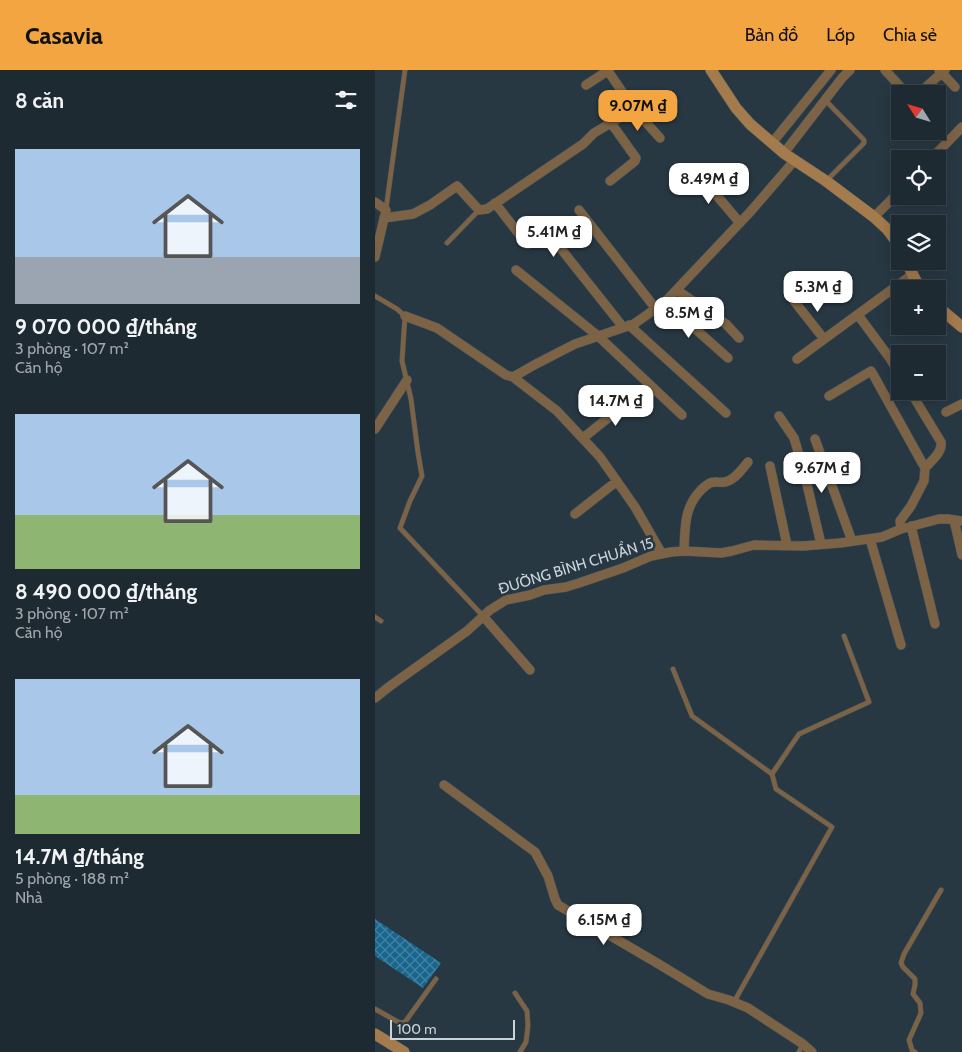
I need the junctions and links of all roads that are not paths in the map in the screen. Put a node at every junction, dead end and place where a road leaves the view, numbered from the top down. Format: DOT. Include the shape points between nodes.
graph roads {
  1 [pos="405,70"];
  2 [pos="711,70"];
  3 [pos="831,70"];
  4 [pos="850,70"];
  5 [pos="885,70"];
  6 [pos="609,71"];
  7 [pos="942,71"];
  8 [pos="586,85"];
  9 [pos="899,85"];
  10 [pos="927,85"];
  11 [pos="955,87"];
  12 [pos="828,103"];
  13 [pos="634,109"];
  14 [pos="611,123"];
  15 [pos="962,127"];
  16 [pos="660,138"];
  17 [pos="772,142"];
  18 [pos="940,150"];
  19 [pos="789,157"];
  20 [pos="696,171"];
  21 [pos="610,181"];
  22 [pos="826,181"];
  23 [pos="891,200"];
  24 [pos="375,202"];
  25 [pos="495,203"];
  26 [pos="479,210"];
  27 [pos="579,210"];
  28 [pos="385,214"];
  29 [pos="874,217"];
  30 [pos="740,223"];
  31 [pos="891,234"];
  32 [pos="447,243"];
  33 [pos="375,257"];
  34 [pos="516,270"];
  35 [pos="911,270"];
  36 [pos="913,274"];
  37 [pos="916,280"];
  38 [pos="677,290"];
  39 [pos="375,296"];
  40 [pos="794,301"];
  41 [pos="665,302"];
  42 [pos="656,309"];
  43 [pos="946,314"];
  44 [pos="858,315"];
  45 [pos="405,316"];
  46 [pos="626,326"];
  47 [pos="962,327"];
  48 [pos="598,336"];
  49 [pos="739,338"];
  50 [pos="824,339"];
  51 [pos="728,358"];
  52 [pos="797,359"];
  53 [pos="891,360"];
  54 [pos="513,378"];
  55 [pos="407,380"];
  56 [pos="829,396"];
  57 [pos="633,398"];
  58 [pos="915,400"];
  59 [pos="962,404"];
  60 [pos="946,412"];
  61 [pos="726,413"];
  62 [pos="682,414"];
  63 [pos="779,416"];
  64 [pos="375,429"];
  65 [pos="583,438"];
  66 [pos="815,439"];
  67 [pos="748,462"];
  68 [pos="770,466"];
  69 [pos="925,468"];
  70 [pos="617,481"];
  71 [pos="575,514"];
  72 [pos="958,520"];
  73 [pos="911,526"];
  74 [pos="901,529"];
  75 [pos="870,539"];
  76 [pos="852,541"];
  77 [pos="821,544"];
  78 [pos="787,545"];
  79 [pos="684,551"];
  80 [pos="662,554"];
  81 [pos="962,555"];
  82 [pos="483,616"];
  83 [pos="375,617"];
  84 [pos="381,621"];
  85 [pos="935,624"];
  86 [pos="844,636"];
  87 [pos="901,645"];
  88 [pos="673,669"];
  89 [pos="530,670"];
  90 [pos="375,698"];
  91 [pos="772,774"];
  92 [pos="444,785"];
  93 [pos="941,890"];
  94 [pos="436,979"];
  95 [pos="515,993"];
  96 [pos="734,1002"];
  97 [pos="375,1009"];
  98 [pos="375,1034"];
  99 [pos="801,1048"];
  100 [pos="404,1052"];
  101 [pos="520,1052"];
  102 [pos="812,1052"];
  103 [pos="915,1052"];
  1 -- 28 [label="lane"];
  2 -- 17 [label="street" via="736,108"];
  3 -- 17 [label="street"];
  4 -- 19 [label="street"];
  5 -- 9 [label="street"];
  6 -- 8 [label="street"];
  6 -- 13 [label="street"];
  7 -- 10 [label="street"];
  7 -- 11 [label="street"];
  12 -- 22 [label="lane" via="864,143"];
  13 -- 14 [label="street"];
  13 -- 16 [label="street"];
  14 -- 21 [label="street" via="636,158"];
  14 -- 25 [label="street"];
  15 -- 18 [label="street"];
  17 -- 19 [label="street"];
  19 -- 22 [label="street"];
  19 -- 30 [label="street"];
  20 -- 30 [label="street"];
  22 -- 29 [label="street"];
  23 -- 29 [label="street"];
  24 -- 28 [label="street"];
  25 -- 26 [label="street"];
  25 -- 46 [label="street" via="526,243 546,232 551,234"];
  26 -- 28 [label="street" via="457,186 413,214"];
  26 -- 32 [label="lane"];
  27 -- 42 [label="street"];
  28 -- 33 [label="street"];
  29 -- 31 [label="street"];
  30 -- 38 [label="street"];
  34 -- 48 [label="street"];
  35 -- 36 [label="street"];
  36 -- 37 [label="street"];
  36 -- 44 [label="street"];
  38 -- 41 [label="street"];
  38 -- 49 [label="street" via="726,324"];
  39 -- 45 [label="lane"];
  40 -- 50 [label="street"];
  41 -- 42 [label="street"];
  41 -- 51 [label="street"];
  42 -- 46 [label="street"];
  43 -- 47 [label="street"];
  44 -- 50 [label="street"];
  44 -- 53 [label="street"];
  45 -- 54 [label="street" via="437,328"];
  45 -- 55 [label="lane" via="402,361"];
  46 -- 48 [label="street"];
  46 -- 61 [label="street"];
  48 -- 54 [label="street" via="575,344"];
  48 -- 62 [label="street"];
  50 -- 52 [label="street"];
  54 -- 65 [label="street" via="557,411"];
  55 -- 64 [label="street"];
  55 -- 82 [label="lane" via="422,476 400,528"];
  56 -- 69 [label="street" via="871,371"];
  57 -- 65 [label="street"];
  58 -- 69 [label="street" via="942,447"];
  59 -- 60 [label="street"];
  63 -- 77 [label="street" via="794,438"];
  65 -- 70 [label="street"];
  66 -- 76 [label="street"];
  67 -- 79 [label="street" via="738,475 727,482 707,484 697,494 685,519"];
  68 -- 78 [label="street"];
  69 -- 74 [label="street" via="924,481 900,521"];
  70 -- 71 [label="street"];
  70 -- 80 [label="street"];
  72 -- 73 [label="street, ĐƯỜNG BÌNH CHUẨN 15"];
  72 -- 81 [label="street"];
  73 -- 74 [label="street, ĐƯỜNG BÌNH CHUẨN 15"];
  73 -- 85 [label="street"];
  74 -- 75 [label="street, ĐƯỜNG BÌNH CHUẨN 15"];
  75 -- 76 [label="street, ĐƯỜNG BÌNH CHUẨN 15"];
  75 -- 87 [label="street"];
  76 -- 77 [label="street, ĐƯỜNG BÌNH CHUẨN 15"];
  77 -- 78 [label="street, ĐƯỜNG BÌNH CHUẨN 15"];
  78 -- 79 [label="street, ĐƯỜNG BÌNH CHUẨN 15" via="754,545 721,553"];
  79 -- 80 [label="street, ĐƯỜNG BÌNH CHUẨN 15"];
  80 -- 82 [label="street, ĐƯỜNG BÌNH CHUẨN 15" via="566,587 506,600"];
  82 -- 89 [label="street"];
  82 -- 90 [label="street, ĐƯỜNG BÌNH CHUẨN 15"];
  83 -- 84 [label="lane"];
  86 -- 91 [label="lane" via="869,702 799,734"];
  88 -- 91 [label="lane" via="692,716"];
  91 -- 96 [label="lane" via="776,789 832,827"];
  92 -- 96 [label="street" via="535,852 548,876 558,906 708,994"];
  93 -- 103 [label="lane" via="901,962 915,979 913,994 920,1003 921,1013 909,1040"];
  94 -- 97 [label="lane" via="405,1022 400,1023"];
  95 -- 101 [label="lane" via="527,1011 526,1042"];
  96 -- 99 [label="street" via="748,1008"];
  98 -- 100 [label="street"];
  99 -- 102 [label="street"];
}
